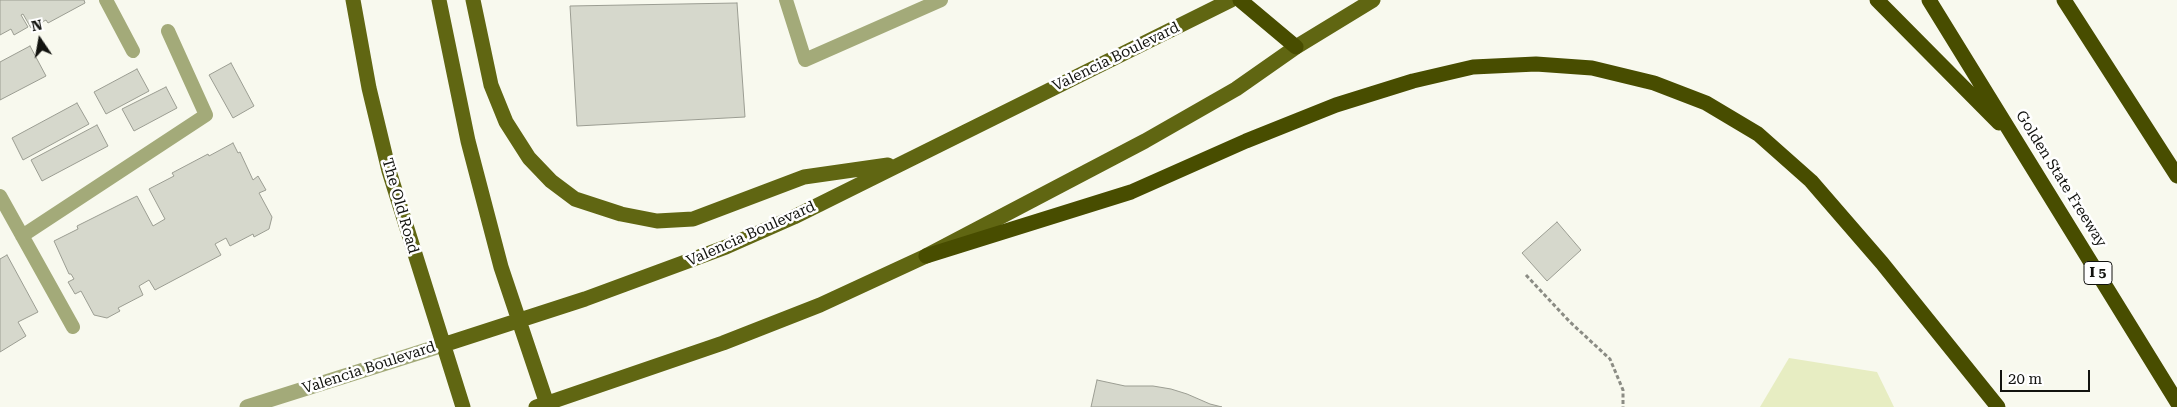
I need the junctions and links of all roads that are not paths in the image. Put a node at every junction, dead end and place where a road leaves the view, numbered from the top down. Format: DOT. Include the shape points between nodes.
graph roads {
  1 [pos="106,0"];
  2 [pos="353,0"];
  3 [pos="439,0"];
  4 [pos="473,0"];
  5 [pos="786,0"];
  6 [pos="941,0"];
  7 [pos="1230,0"];
  8 [pos="1240,0"];
  9 [pos="1373,0"];
  10 [pos="1877,0"];
  11 [pos="1929,0"];
  12 [pos="2064,0"];
  13 [pos="168,31"];
  14 [pos="1296,47"];
  15 [pos="133,51"];
  16 [pos="2019,144"];
  17 [pos="902,163"];
  18 [pos="2177,176"];
  19 [pos="0,196"];
  20 [pos="22,236"];
  21 [pos="926,256"];
  22 [pos="518,321"];
  23 [pos="73,327"];
  24 [pos="442,345"];
  25 [pos="2177,402"];
  26 [pos="543,406"];
  27 [pos="247,407"];
  28 [pos="463,407"];
  29 [pos="1998,407"];
  1 -- 15 [label="lane"];
  2 -- 24 [label="main road, The Old Road" via="389,171"];
  3 -- 22 [label="main road" via="468,142"];
  4 -- 17 [label="main road" via="491,86 506,122 529,158 551,181 575,199 621,214 658,221 693,219 804,177"];
  5 -- 6 [label="lane" via="805,60"];
  7 -- 17 [label="main road, Valencia Boulevard"];
  8 -- 14 [label="highway"];
  9 -- 14 [label="main road"];
  10 -- 16 [label="highway"];
  11 -- 16 [label="highway, Golden State Freeway / I 5"];
  12 -- 18 [label="highway"];
  13 -- 20 [label="lane" via="206,115"];
  14 -- 21 [label="main road" via="1236,88 1145,141"];
  16 -- 25 [label="highway, Golden State Freeway / I 5"];
  17 -- 22 [label="main road, Valencia Boulevard" via="726,247"];
  19 -- 20 [label="lane"];
  20 -- 23 [label="lane"];
  21 -- 26 [label="main road" via="820,305 732,340"];
  21 -- 29 [label="highway" via="1131,192 1336,105 1413,80 1473,67 1536,64 1592,68 1654,83 1706,104 1758,134 1811,180"];
  22 -- 24 [label="main road, Valencia Boulevard"];
  22 -- 26 [label="main road"];
  24 -- 27 [label="street, Valencia Boulevard"];
  24 -- 28 [label="main road, The Old Road"];
}
